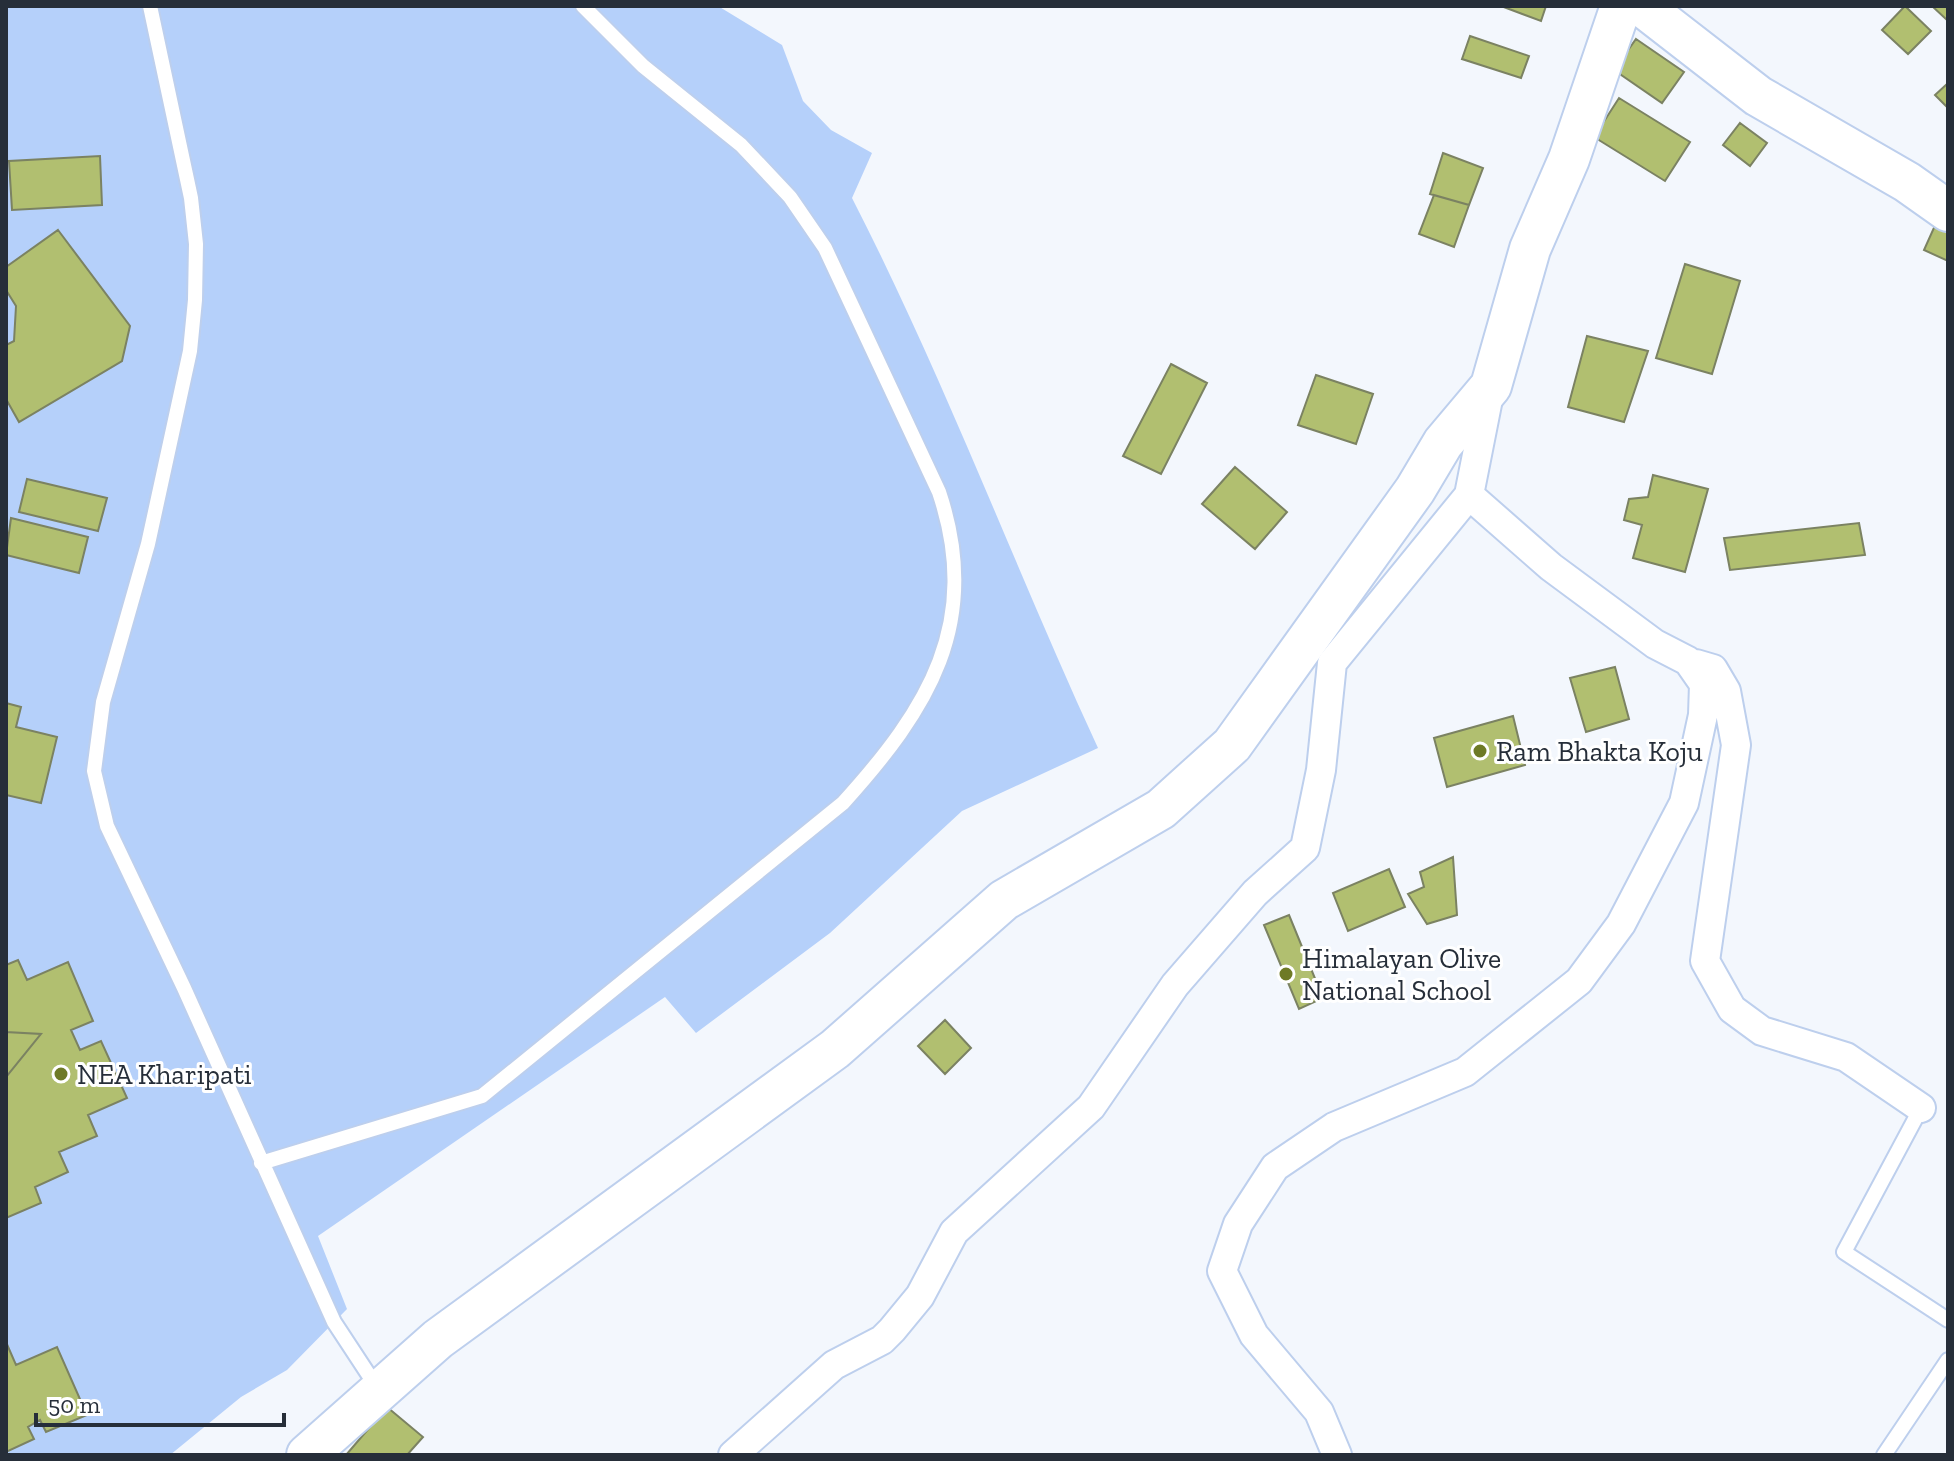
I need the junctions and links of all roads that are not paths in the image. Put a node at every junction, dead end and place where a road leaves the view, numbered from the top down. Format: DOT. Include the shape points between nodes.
graph roads {
  1 [pos="150,6"];
  2 [pos="583,6"];
  3 [pos="1621,6"];
  4 [pos="1642,6"];
  5 [pos="1948,211"];
  6 [pos="1491,386"];
  7 [pos="1469,495"];
  8 [pos="1688,661"];
  9 [pos="1921,1108"];
  10 [pos="261,1163"];
  11 [pos="1948,1320"];
  12 [pos="1948,1360"];
  13 [pos="379,1389"];
  14 [pos="307,1455"];
  15 [pos="733,1455"];
  16 [pos="1337,1455"];
  17 [pos="1884,1455"];
  1 -- 10 [label="lane" via="191,198 195,300 190,351 148,544 103,702 94,771 107,826"];
  2 -- 10 [label="lane" via="643,66 741,145 790,197 825,248 950,523 955,589 949,630 928,694 843,803 482,1096"];
  3 -- 6 [label="main road" via="1569,159 1530,249"];
  4 -- 5 [label="main road" via="1758,96"];
  6 -- 7 [label="street"];
  6 -- 13 [label="main road" via="1443,443 1232,745 1199,776 1161,809 1004,900 835,1049 509,1286"];
  7 -- 8 [label="street" via="1551,567 1655,644"];
  7 -- 15 [label="street" via="1332,663 1321,770 1305,848 1255,893 1175,985 1091,1107 954,1232 920,1296 892,1330 834,1365"];
  8 -- 9 [label="street" via="1713,669 1726,691 1736,745 1705,961 1732,1009 1762,1031 1846,1057"];
  8 -- 16 [label="street" via="1704,684 1704,700 1684,803 1621,924 1579,981 1465,1072 1334,1127 1275,1167 1238,1224 1222,1271 1254,1335 1319,1412"];
  9 -- 11 [label="lane" via="1844,1252"];
  10 -- 13 [label="lane" via="334,1322"];
  12 -- 17 [label="lane"];
  13 -- 14 [label="main road"];
}
